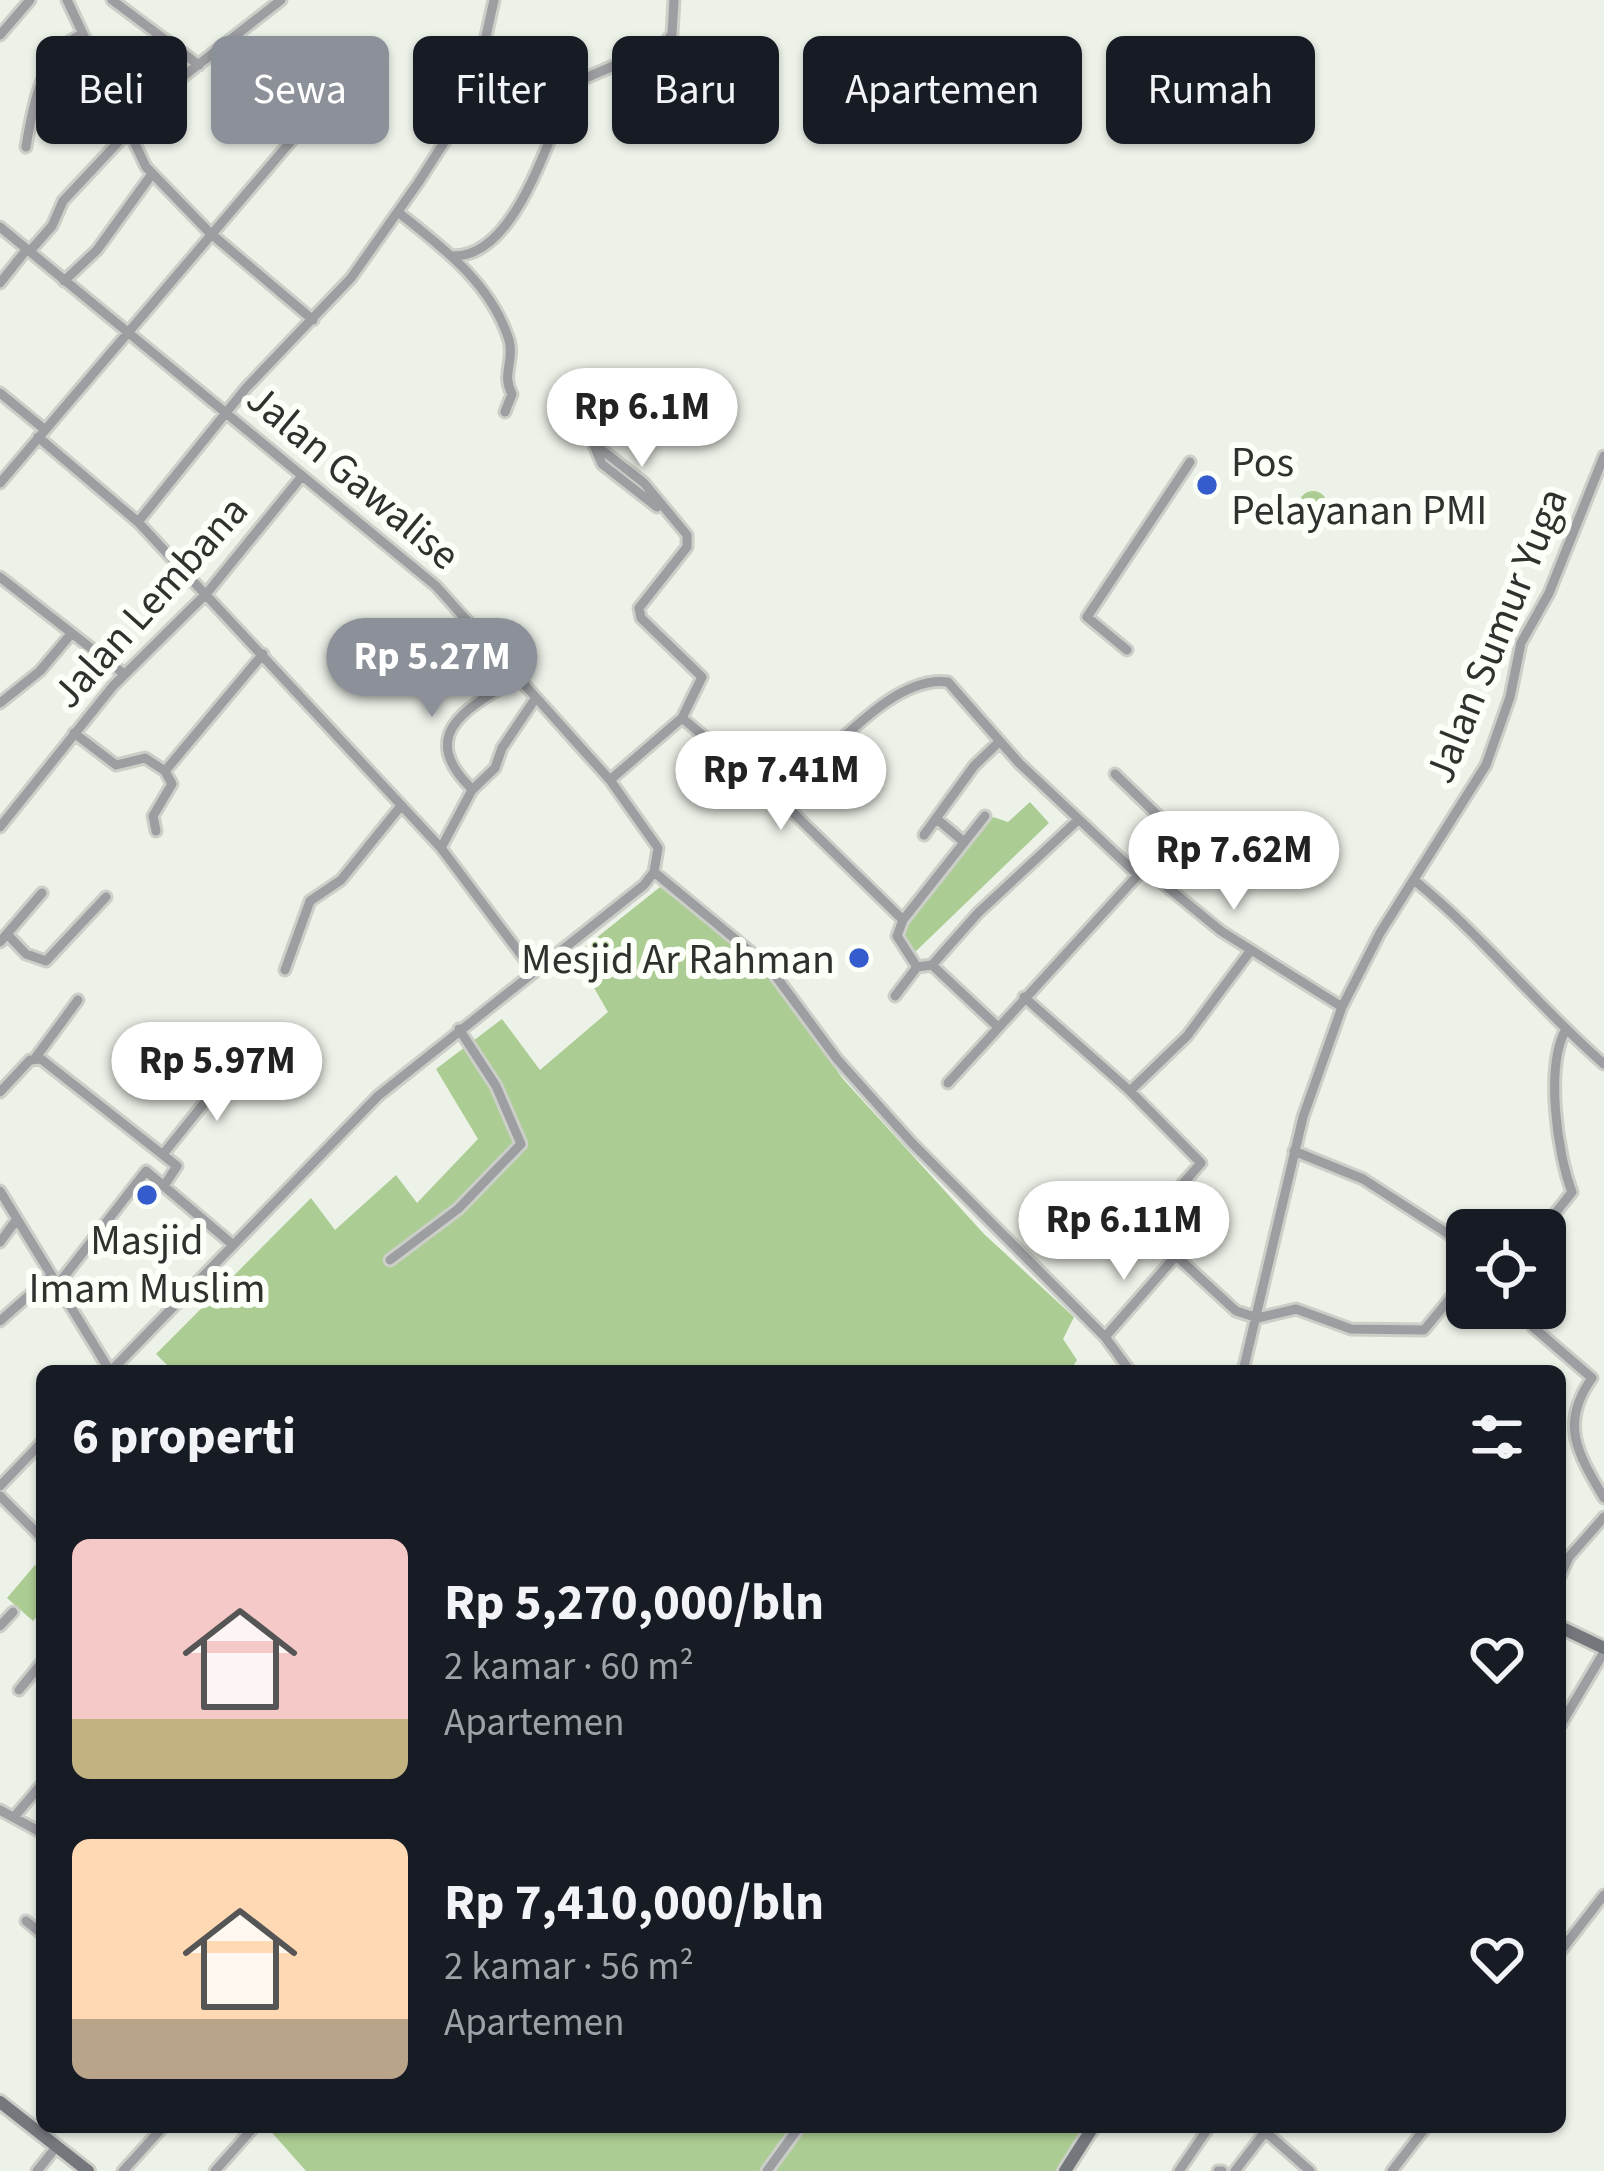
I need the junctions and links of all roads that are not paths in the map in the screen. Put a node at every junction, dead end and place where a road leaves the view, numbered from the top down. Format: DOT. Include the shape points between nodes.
graph roads {
  1 [pos="30,0"];
  2 [pos="68,0"];
  3 [pos="112,0"];
  4 [pos="281,0"];
  5 [pos="494,0"];
  6 [pos="674,0"];
  7 [pos="83,34"];
  8 [pos="0,35"];
  9 [pos="199,65"];
  10 [pos="187,76"];
  11 [pos="115,144"];
  12 [pos="133,144"];
  13 [pos="288,144"];
  14 [pos="26,147"];
  15 [pos="152,174"];
  16 [pos="398,212"];
  17 [pos="0,227"];
  18 [pos="209,232"];
  19 [pos="29,250"];
  20 [pos="453,256"];
  21 [pos="64,280"];
  22 [pos="0,283"];
  23 [pos="313,320"];
  24 [pos="126,331"];
  25 [pos="0,394"];
  26 [pos="226,412"];
  27 [pos="506,412"];
  28 [pos="41,433"];
  29 [pos="1604,456"];
  30 [pos="1190,462"];
  31 [pos="302,476"];
  32 [pos="0,483"];
  33 [pos="662,509"];
  34 [pos="137,522"];
  35 [pos="0,577"];
  36 [pos="207,593"];
  37 [pos="71,634"];
  38 [pos="1126,650"];
  39 [pos="263,654"];
  40 [pos="124,674"];
  41 [pos="518,678"];
  42 [pos="535,699"];
  43 [pos="0,704"];
  44 [pos="682,718"];
  45 [pos="74,733"];
  46 [pos="1000,741"];
  47 [pos="165,771"];
  48 [pos="1115,774"];
  49 [pos="610,780"];
  50 [pos="472,789"];
  51 [pos="776,796"];
  52 [pos="400,807"];
  53 [pos="985,816"];
  54 [pos="938,820"];
  55 [pos="1078,820"];
  56 [pos="0,826"];
  57 [pos="156,831"];
  58 [pos="924,835"];
  59 [pos="964,842"];
  60 [pos="441,848"];
  61 [pos="1141,871"];
  62 [pos="654,872"];
  63 [pos="1414,880"];
  64 [pos="42,893"];
  65 [pos="106,896"];
  66 [pos="903,920"];
  67 [pos="3,938"];
  68 [pos="1251,950"];
  69 [pos="932,965"];
  70 [pos="917,967"];
  71 [pos="285,970"];
  72 [pos="534,972"];
  73 [pos="895,995"];
  74 [pos="1024,998"];
  75 [pos="78,1000"];
  76 [pos="1342,1007"];
  77 [pos="998,1027"];
  78 [pos="460,1029"];
  79 [pos="1566,1029"];
  80 [pos="36,1057"];
  81 [pos="1604,1064"];
  82 [pos="234,1066"];
  83 [pos="948,1083"];
  84 [pos="1130,1091"];
  85 [pos="0,1092"];
  86 [pos="1294,1151"];
  87 [pos="164,1153"];
  88 [pos="164,1186"];
  89 [pos="0,1191"];
  90 [pos="1559,1209"];
  91 [pos="17,1219"];
  92 [pos="1446,1232"];
  93 [pos="0,1242"];
  94 [pos="232,1244"];
  95 [pos="1175,1257"];
  96 [pos="390,1260"];
  97 [pos="54,1281"];
  98 [pos="1446,1303"];
  99 [pos="1258,1318"];
  100 [pos="0,1321"];
  101 [pos="1535,1329"];
  102 [pos="1105,1336"];
  103 [pos="107,1365"];
  104 [pos="117,1365"];
  105 [pos="1126,1365"];
  106 [pos="1246,1365"];
  107 [pos="1604,1366"];
  108 [pos="1592,1378"];
  109 [pos="36,1448"];
  110 [pos="0,1486"];
  111 [pos="0,1496"];
  112 [pos="1604,1498"];
  113 [pos="1604,1517"];
  114 [pos="36,1532"];
  115 [pos="1566,1563"];
  116 [pos="14,1612"];
  117 [pos="0,1626"];
  118 [pos="1566,1630"];
  119 [pos="1604,1648"];
  120 [pos="36,1674"];
  121 [pos="19,1690"];
  122 [pos="1566,1715"];
  123 [pos="36,1791"];
  124 [pos="0,1810"];
  125 [pos="14,1817"];
  126 [pos="36,1830"];
  127 [pos="1604,1895"];
  128 [pos="26,1921"];
  129 [pos="36,1929"];
  130 [pos="1566,1944"];
  131 [pos="0,2102"];
  132 [pos="36,2130"];
  133 [pos="40,2133"];
  134 [pos="157,2133"];
  135 [pos="249,2133"];
  136 [pos="795,2133"];
  137 [pos="1089,2133"];
  138 [pos="1205,2133"];
  139 [pos="1260,2133"];
  140 [pos="1266,2133"];
  141 [pos="1421,2133"];
  142 [pos="57,2146"];
  143 [pos="37,2171"];
  144 [pos="88,2171"];
  145 [pos="123,2171"];
  146 [pos="215,2171"];
  147 [pos="767,2171"];
  148 [pos="1065,2171"];
  149 [pos="1179,2171"];
  150 [pos="1235,2171"];
  151 [pos="1310,2171"];
  152 [pos="1391,2171"];
  1 -- 8 [label="street"];
  2 -- 7 [label="street"];
  3 -- 9 [label="street"];
  4 -- 9 [label="street"];
  5 -- 16 [label="street" via="472,99"];
  6 -- 20 [label="street" via="664,44 574,83 522,200 474,253"];
  7 -- 14 [label="street" via="42,80"];
  9 -- 10 [label="street"];
  11 -- 19 [label="street"];
  12 -- 15 [label="street"];
  13 -- 18 [label="street"];
  15 -- 18 [label="street"];
  15 -- 21 [label="street" via="97,250"];
  16 -- 20 [label="street"];
  16 -- 23 [label="street"];
  17 -- 19 [label="street, Jalan Gawalise"];
  18 -- 23 [label="street"];
  18 -- 24 [label="street"];
  19 -- 21 [label="street, Jalan Gawalise"];
  19 -- 22 [label="street"];
  20 -- 27 [label="street" via="494,305 510,344"];
  21 -- 24 [label="street, Jalan Gawalise"];
  23 -- 26 [label="street"];
  24 -- 26 [label="street, Jalan Gawalise"];
  24 -- 28 [label="street"];
  25 -- 28 [label="street"];
  26 -- 31 [label="street, Jalan Gawalise"];
  26 -- 34 [label="street"];
  28 -- 32 [label="street"];
  28 -- 34 [label="street"];
  29 -- 63 [label="street, Jalan Sumur Yuga" via="1521,643 1486,764"];
  30 -- 38 [label="street" via="1087,617"];
  31 -- 36 [label="street, Jalan Lembana"];
  31 -- 41 [label="street, Jalan Gawalise" via="436,586"];
  33 -- 33 [label="street" via="602,464 593,443 644,483"];
  33 -- 44 [label="street" via="687,535 687,547 639,608 703,677"];
  34 -- 36 [label="street"];
  35 -- 37 [label="street"];
  36 -- 39 [label="street"];
  36 -- 40 [label="street, Jalan Lembana"];
  37 -- 40 [label="street"];
  37 -- 43 [label="street"];
  39 -- 47 [label="street"];
  39 -- 52 [label="street"];
  40 -- 45 [label="street, Jalan Lembana"];
  41 -- 42 [label="street, Jalan Gawalise"];
  41 -- 50 [label="street" via="458,718 444,746"];
  42 -- 49 [label="street, Jalan Gawalise"];
  42 -- 50 [label="street" via="495,768"];
  44 -- 49 [label="street"];
  44 -- 51 [label="street"];
  45 -- 47 [label="street" via="116,765 145,758"];
  45 -- 56 [label="street, Jalan Lembana"];
  46 -- 51 [label="street" via="948,682 929,679 898,693"];
  46 -- 54 [label="street"];
  46 -- 55 [label="street"];
  47 -- 57 [label="street" via="172,784 154,816"];
  48 -- 61 [label="street" via="1177,834"];
  49 -- 62 [label="street, Jalan Gawalise" via="658,848"];
  50 -- 60 [label="street"];
  51 -- 66 [label="street"];
  52 -- 60 [label="street"];
  52 -- 71 [label="street" via="337,884 310,901"];
  53 -- 59 [label="street"];
  54 -- 58 [label="street"];
  54 -- 59 [label="street"];
  55 -- 61 [label="street"];
  55 -- 69 [label="street"];
  59 -- 66 [label="street"];
  60 -- 72 [label="street"];
  61 -- 68 [label="street"];
  61 -- 74 [label="street"];
  62 -- 72 [label="street"];
  62 -- 102 [label="street" via="770,967 837,1059"];
  63 -- 76 [label="street, Jalan Sumur Yuga"];
  63 -- 79 [label="street"];
  64 -- 67 [label="street"];
  65 -- 67 [label="street" via="46,962"];
  66 -- 70 [label="street" via="897,936"];
  68 -- 76 [label="street"];
  68 -- 84 [label="street" via="1186,1036"];
  69 -- 70 [label="street"];
  69 -- 77 [label="street"];
  70 -- 73 [label="street"];
  72 -- 78 [label="street"];
  74 -- 77 [label="street"];
  74 -- 84 [label="street"];
  75 -- 80 [label="street"];
  76 -- 86 [label="street, Jalan Sumur Yuga"];
  77 -- 83 [label="street"];
  78 -- 94 [label="street" via="378,1096"];
  78 -- 96 [label="street" via="496,1085 520,1144 458,1209"];
  79 -- 81 [label="street"];
  79 -- 90 [label="street" via="1555,1055 1558,1157 1572,1192"];
  80 -- 85 [label="street"];
  80 -- 87 [label="street"];
  82 -- 87 [label="street"];
  84 -- 95 [label="street" via="1202,1163 1148,1224"];
  86 -- 92 [label="street" via="1363,1179"];
  86 -- 99 [label="street, Jalan Sumur Yuga"];
  87 -- 88 [label="street" via="178,1167"];
  88 -- 94 [label="street"];
  88 -- 97 [label="street" via="142,1173"];
  89 -- 91 [label="street"];
  91 -- 93 [label="street"];
  91 -- 97 [label="street"];
  94 -- 104 [label="street"];
  95 -- 99 [label="street" via="1223,1304"];
  95 -- 102 [label="street"];
  97 -- 100 [label="street"];
  97 -- 103 [label="street"];
  98 -- 99 [label="street" via="1424,1330 1352,1329 1296,1310"];
  99 -- 106 [label="street, Jalan Sumur Yuga"];
  101 -- 108 [label="street"];
  102 -- 105 [label="street"];
  107 -- 108 [label="street"];
  108 -- 112 [label="street" via="1572,1434"];
  109 -- 110 [label="street"];
  111 -- 114 [label="street"];
  113 -- 115 [label="street"];
  116 -- 117 [label="street"];
  118 -- 119 [label="street"];
  119 -- 122 [label="street"];
  120 -- 121 [label="street"];
  123 -- 125 [label="street"];
  124 -- 125 [label="street"];
  125 -- 126 [label="street"];
  127 -- 130 [label="street"];
  128 -- 129 [label="street"];
  131 -- 132 [label="street"];
  133 -- 142 [label="street"];
  134 -- 145 [label="street"];
  135 -- 146 [label="street"];
  136 -- 147 [label="street"];
  137 -- 148 [label="street"];
  138 -- 149 [label="street"];
  139 -- 150 [label="street"];
  140 -- 151 [label="street"];
  141 -- 152 [label="street"];
  142 -- 143 [label="street"];
  142 -- 144 [label="street"];
}
